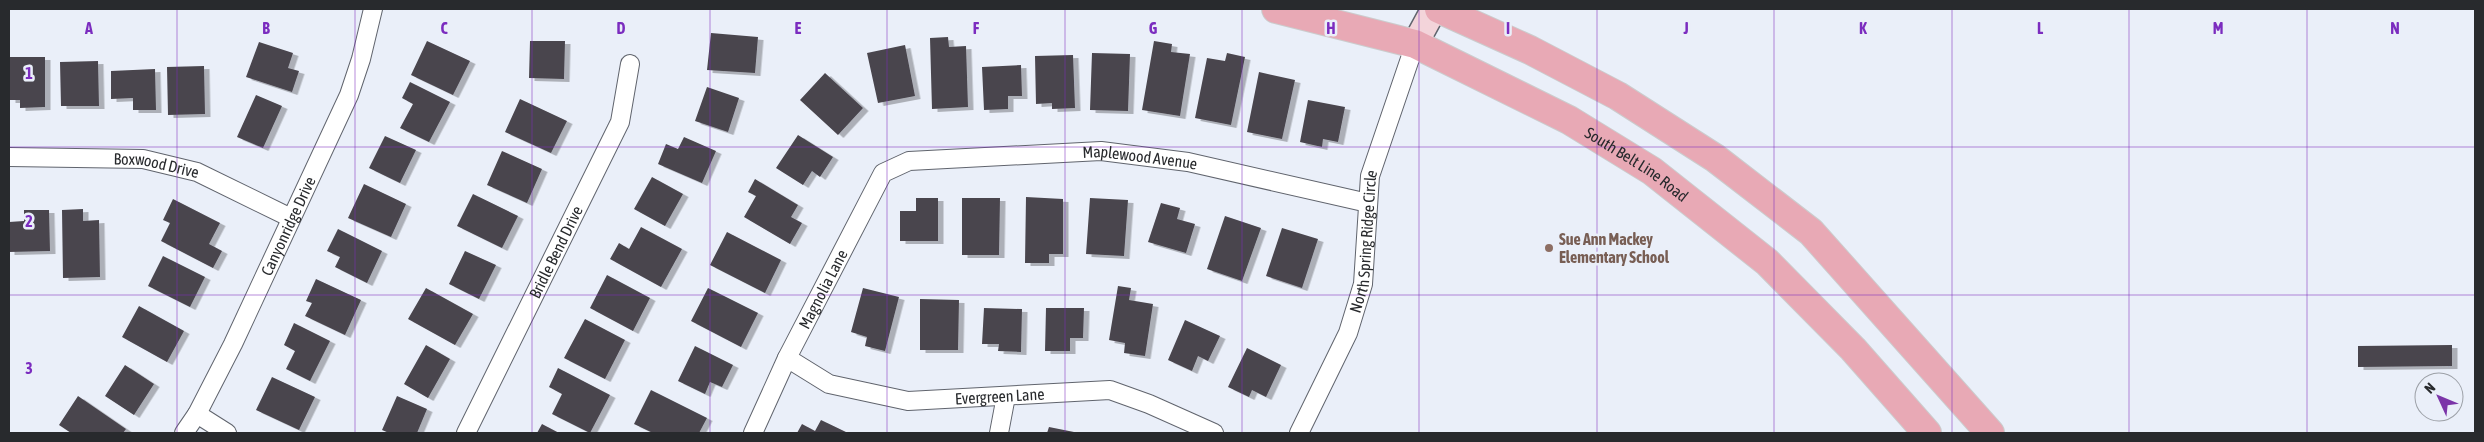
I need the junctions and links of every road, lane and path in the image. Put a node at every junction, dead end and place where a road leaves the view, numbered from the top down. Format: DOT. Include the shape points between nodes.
graph roads {
  1 [pos="373,9"];
  2 [pos="1276,9"];
  3 [pos="1434,9"];
  4 [pos="1439,9"];
  5 [pos="1415,44"];
  6 [pos="630,64"];
  7 [pos="9,157"];
  8 [pos="908,161"];
  9 [pos="1368,203"];
  10 [pos="291,218"];
  11 [pos="788,358"];
  12 [pos="1006,396"];
  13 [pos="197,414"];
  14 [pos="184,433"];
  15 [pos="227,433"];
  16 [pos="466,433"];
  17 [pos="753,433"];
  18 [pos="999,433"];
  19 [pos="1214,433"];
  20 [pos="1299,433"];
  21 [pos="1926,433"];
  22 [pos="1990,433"];
  1 -- 10 [label="street, Canyonridge Drive" via="349,95"];
  2 -- 5 [label="main road, South Belt Line Road"];
  3 -- 5 [label="street"];
  4 -- 22 [label="main road" via="1530,50 1618,96 1715,158 1811,232"];
  5 -- 9 [label="street, North Spring Ridge Circle" via="1370,176"];
  5 -- 21 [label="main road, South Belt Line Road" via="1569,120 1652,171 1767,262 1853,350"];
  6 -- 16 [label="street, Bridle Bend Drive" via="620,122"];
  7 -- 10 [label="street, Boxwood Drive" via="144,159 197,172"];
  8 -- 9 [label="street, Maplewood Avenue" via="1101,151 1188,162"];
  8 -- 11 [label="street, Magnolia Lane" via="883,173"];
  9 -- 20 [label="street, North Spring Ridge Circle" via="1363,284 1348,333"];
  10 -- 13 [label="street, Canyonridge Drive"];
  11 -- 12 [label="street, Evergreen Lane" via="829,384 908,401"];
  11 -- 17 [label="street, Magnolia Lane"];
  12 -- 18 [label="street"];
  12 -- 19 [label="street, Evergreen Lane" via="1110,390"];
  13 -- 14 [label="street, Canyonridge Drive"];
  13 -- 15 [label="street"];
}
